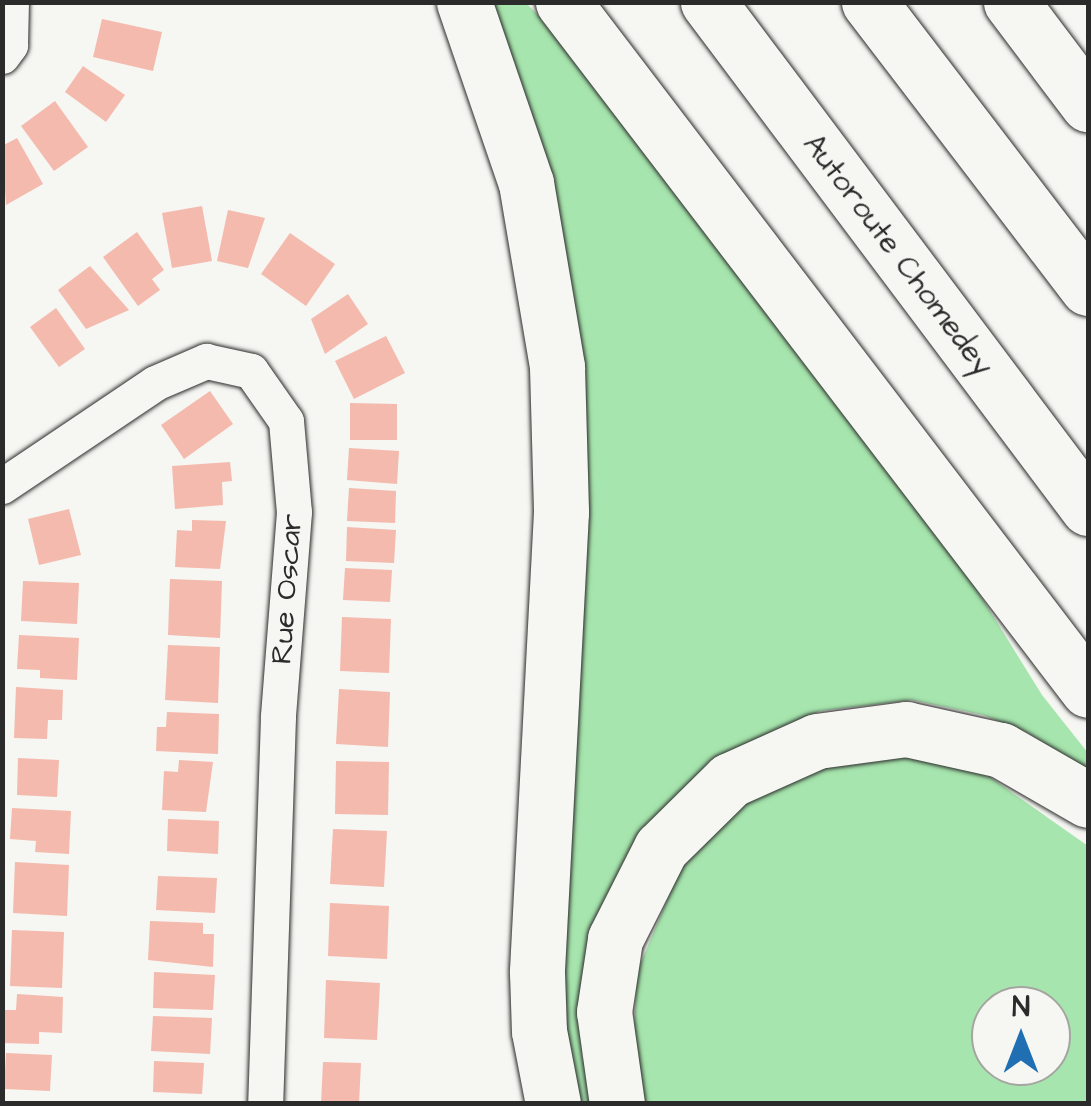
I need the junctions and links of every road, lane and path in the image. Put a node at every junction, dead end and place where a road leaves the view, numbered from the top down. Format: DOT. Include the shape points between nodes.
graph roads {
  1 [pos="11,2"];
  2 [pos="464,2"];
  3 [pos="564,2"];
  4 [pos="708,2"];
  5 [pos="869,2"];
  6 [pos="1011,2"];
  7 [pos="1041,2"];
  8 [pos="1088,55"];
  9 [pos="2,56"];
  10 [pos="1088,104"];
  11 [pos="1088,288"];
  12 [pos="2,486"];
  13 [pos="1088,508"];
  14 [pos="1088,690"];
  15 [pos="1088,800"];
  16 [pos="265,1104"];
  17 [pos="553,1104"];
  18 [pos="616,1104"];
  1 -- 9 [label="street" via="10,45"];
  2 -- 17 [label="main road" via="526,183 556,367 560,512 538,972 539,1031"];
  3 -- 14 [label="main road"];
  4 -- 13 [label="main road, Autoroute Chomedey"];
  5 -- 11 [label="main road"];
  6 -- 10 [label="main road"];
  7 -- 8 [label="main road"];
  12 -- 16 [label="street, Rue Oscar" via="155,383 206,361 250,371 286,422 294,512 278,717"];
  15 -- 18 [label="main road" via="1001,750 906,730 816,741 730,780 660,848 620,927 604,1012"];
}
